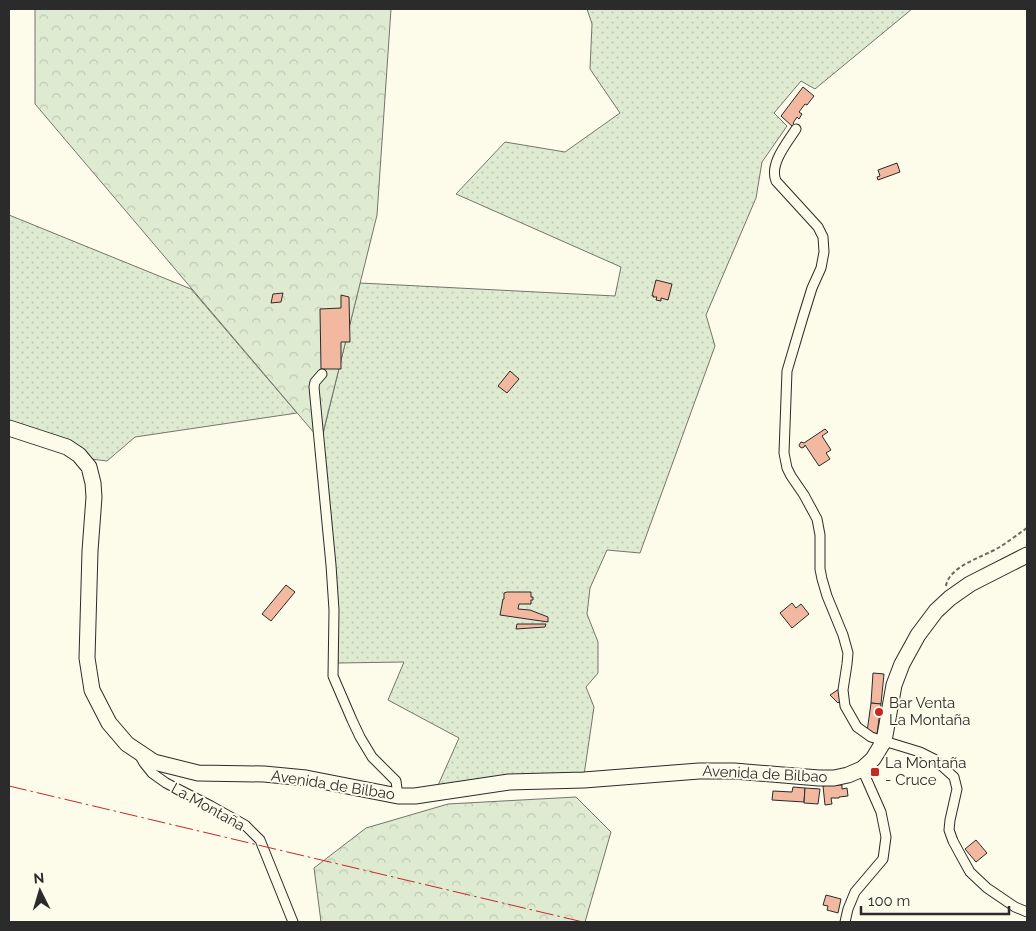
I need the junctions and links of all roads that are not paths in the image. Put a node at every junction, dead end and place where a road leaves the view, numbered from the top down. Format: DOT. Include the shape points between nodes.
graph roads {
  1 [pos="796,129"];
  2 [pos="322,374"];
  3 [pos="9,428"];
  4 [pos="1027,555"];
  5 [pos="884,741"];
  6 [pos="138,751"];
  7 [pos="862,769"];
  8 [pos="398,796"];
  9 [pos="1027,912"];
  10 [pos="293,922"];
  11 [pos="845,922"];
  1 -- 5 [label="street" via="773,175 818,227 823,237 824,252 787,371 784,453 787,468 817,519 822,579 848,653 843,690 846,706 856,727"];
  2 -- 8 [label="street" via="314,387 333,601 333,676 372,757 396,781"];
  3 -- 6 [label="highway, Avenida de Bilbao" via="67,447 89,467 94,497 88,658 92,690 109,723 127,744"];
  4 -- 5 [label="highway" via="970,584 936,611 902,664 894,685"];
  5 -- 7 [label="highway"];
  5 -- 9 [label="street" via="920,752 954,777 958,789 950,830 960,854 970,872 987,888"];
  6 -- 8 [label="highway, Avenida de Bilbao" via="154,762 198,772 306,778"];
  6 -- 10 [label="street, La Montaña" via="144,763 166,783 245,825 260,840"];
  7 -- 8 [label="highway, Avenida de Bilbao" via="834,778 699,771 509,782"];
  7 -- 11 [label="street" via="881,812 886,837 883,859 855,892"];
}
